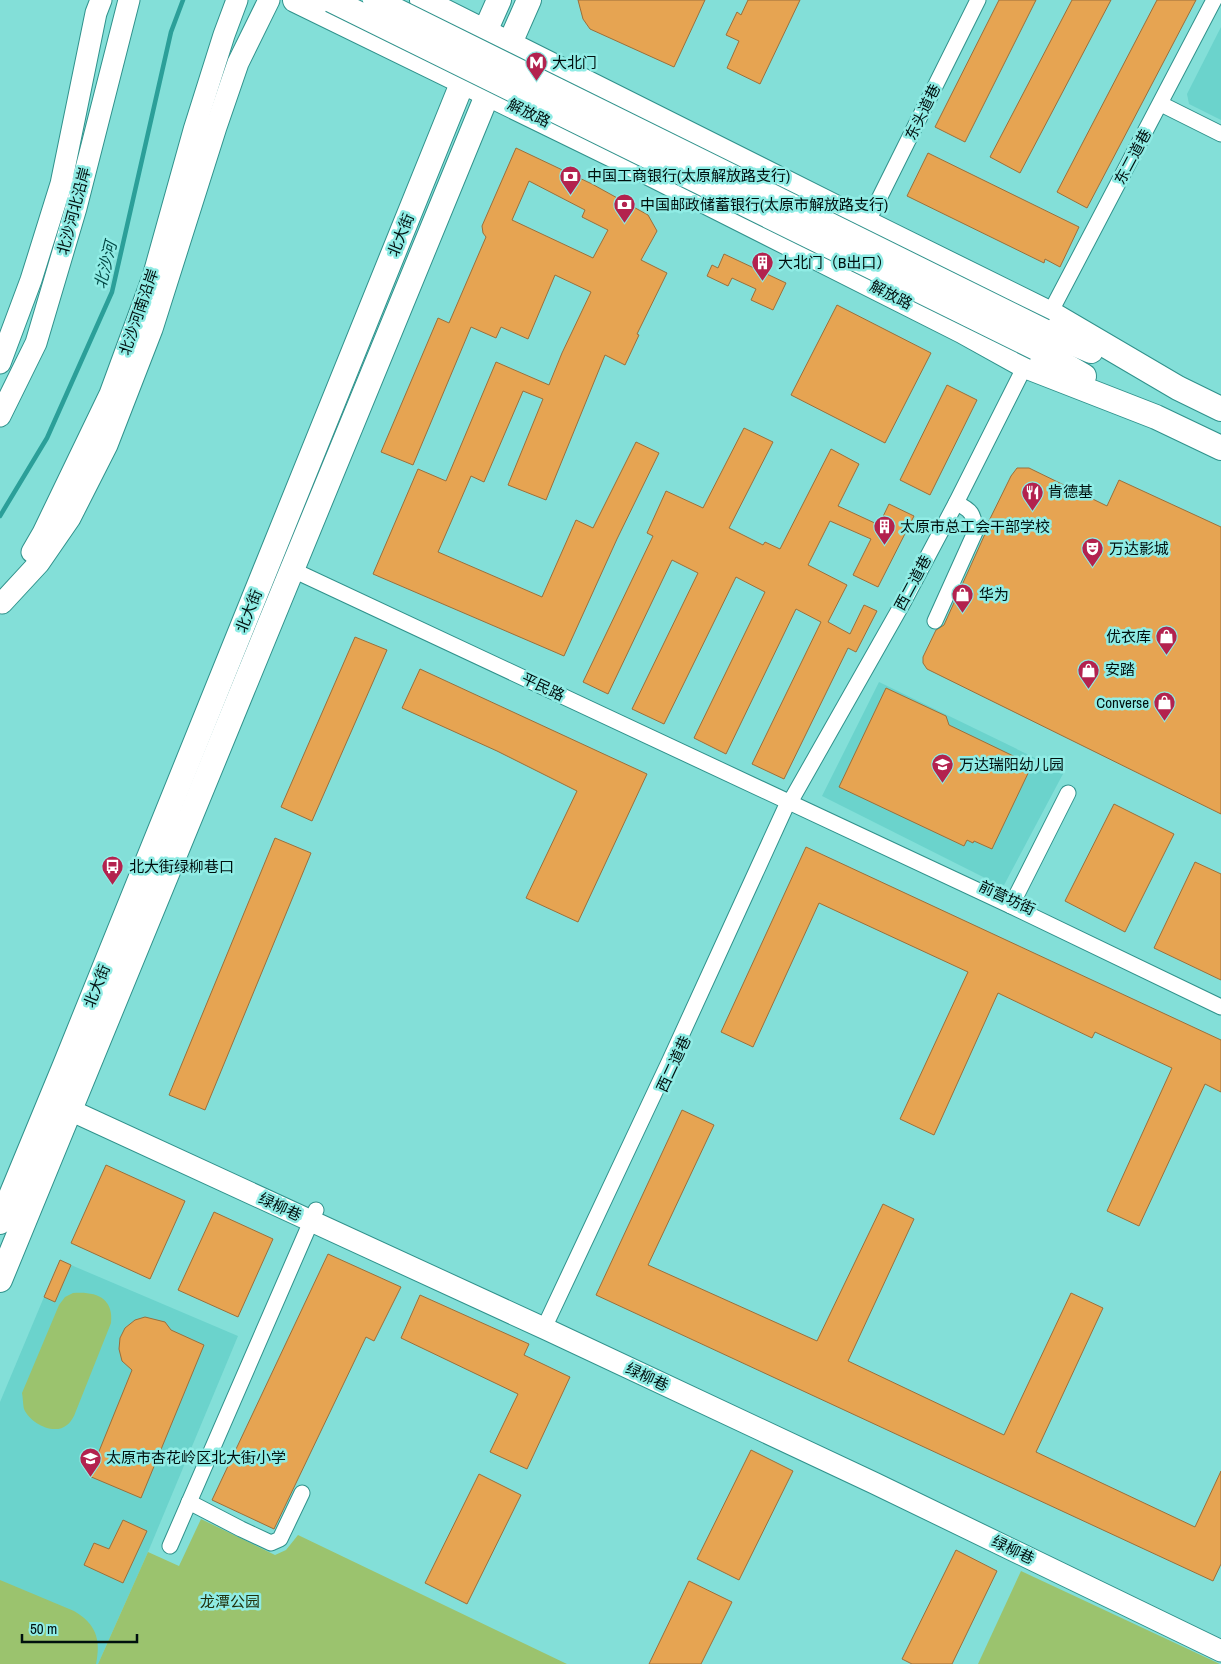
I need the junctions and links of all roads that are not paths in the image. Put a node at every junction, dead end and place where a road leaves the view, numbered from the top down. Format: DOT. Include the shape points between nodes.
graph roads {
  1 [pos="100,0"];
  2 [pos="129,0"];
  3 [pos="238,0"];
  4 [pos="269,0"];
  5 [pos="295,0"];
  6 [pos="330,0"];
  7 [pos="375,0"];
  8 [pos="422,0"];
  9 [pos="499,0"];
  10 [pos="529,0"];
  11 [pos="978,0"];
  12 [pos="1214,0"];
  13 [pos="1221,4"];
  14 [pos="485,31"];
  15 [pos="510,43"];
  16 [pos="463,81"];
  17 [pos="488,93"];
  18 [pos="1164,105"];
  19 [pos="1221,134"];
  20 [pos="867,224"];
  21 [pos="1043,335"];
  22 [pos="0,363"];
  23 [pos="1221,409"];
  24 [pos="0,416"];
  25 [pos="1221,448"];
  26 [pos="956,503"];
  27 [pos="294,566"];
  28 [pos="1,605"];
  29 [pos="935,621"];
  30 [pos="1068,792"];
  31 [pos="792,801"];
  32 [pos="1012,903"];
  33 [pos="1221,999"];
  34 [pos="1221,1006"];
  35 [pos="72,1105"];
  36 [pos="314,1215"];
  37 [pos="0,1222"];
  38 [pos="0,1280"];
  39 [pos="548,1324"];
  40 [pos="302,1493"];
  41 [pos="189,1502"];
  42 [pos="170,1546"];
  43 [pos="1220,1644"];
  1 -- 22 [label="street" via="61,184 31,280"];
  2 -- 24 [label="street, 北沙河北沿岸" via="76,208 36,344"];
  3 -- 28 [label="street, 北沙河南沿岸" via="194,130 153,277 110,394 43,533"];
  4 -- 28 [label="street" via="238,63 152,330 106,445 70,518 39,563"];
  5 -- 16 [label="main road, 解放路"];
  6 -- 21 [label="main road, 解放路, bridge"];
  7 -- 21 [label="main road, bridge"];
  8 -- 14 [label="main road"];
  9 -- 14 [label="main road, 北大街"];
  10 -- 15 [label="main road"];
  11 -- 20 [label="street, 东头道巷"];
  12 -- 18 [label="street, 东二道巷"];
  13 -- 18 [label="street, 东二道巷"];
  14 -- 15 [label="main road"];
  14 -- 16 [label="main road, 北大街"];
  15 -- 17 [label="main road"];
  15 -- 20 [label="main road"];
  16 -- 17 [label="main road, 解放路"];
  16 -- 37 [label="main road, 北大街"];
  17 -- 21 [label="main road, 解放路" via="928,314"];
  17 -- 27 [label="main road"];
  18 -- 19 [label="street"];
  18 -- 21 [label="street, 东二道巷"];
  20 -- 21 [label="main road"];
  21 -- 23 [label="main road" via="1178,388"];
  21 -- 25 [label="main road" via="1156,417"];
  21 -- 26 [label="street, 西二道巷"];
  26 -- 29 [label="street" via="973,514 976,530"];
  26 -- 31 [label="street, 西二道巷"];
  27 -- 31 [label="street, 平民路"];
  27 -- 35 [label="main road"];
  30 -- 32 [label="street"];
  31 -- 32 [label="street, 前营坊街"];
  31 -- 39 [label="street, 西二道巷" via="675,1062"];
  32 -- 33 [label="street, 前营坊街"];
  32 -- 34 [label="street, 前营坊街"];
  35 -- 36 [label="street, 绿柳巷"];
  35 -- 38 [label="main road"];
  36 -- 39 [label="street, 绿柳巷"];
  36 -- 41 [label="street"];
  39 -- 43 [label="street, 绿柳巷"];
  40 -- 41 [label="street" via="280,1539 271,1543"];
  41 -- 42 [label="street"];
}
